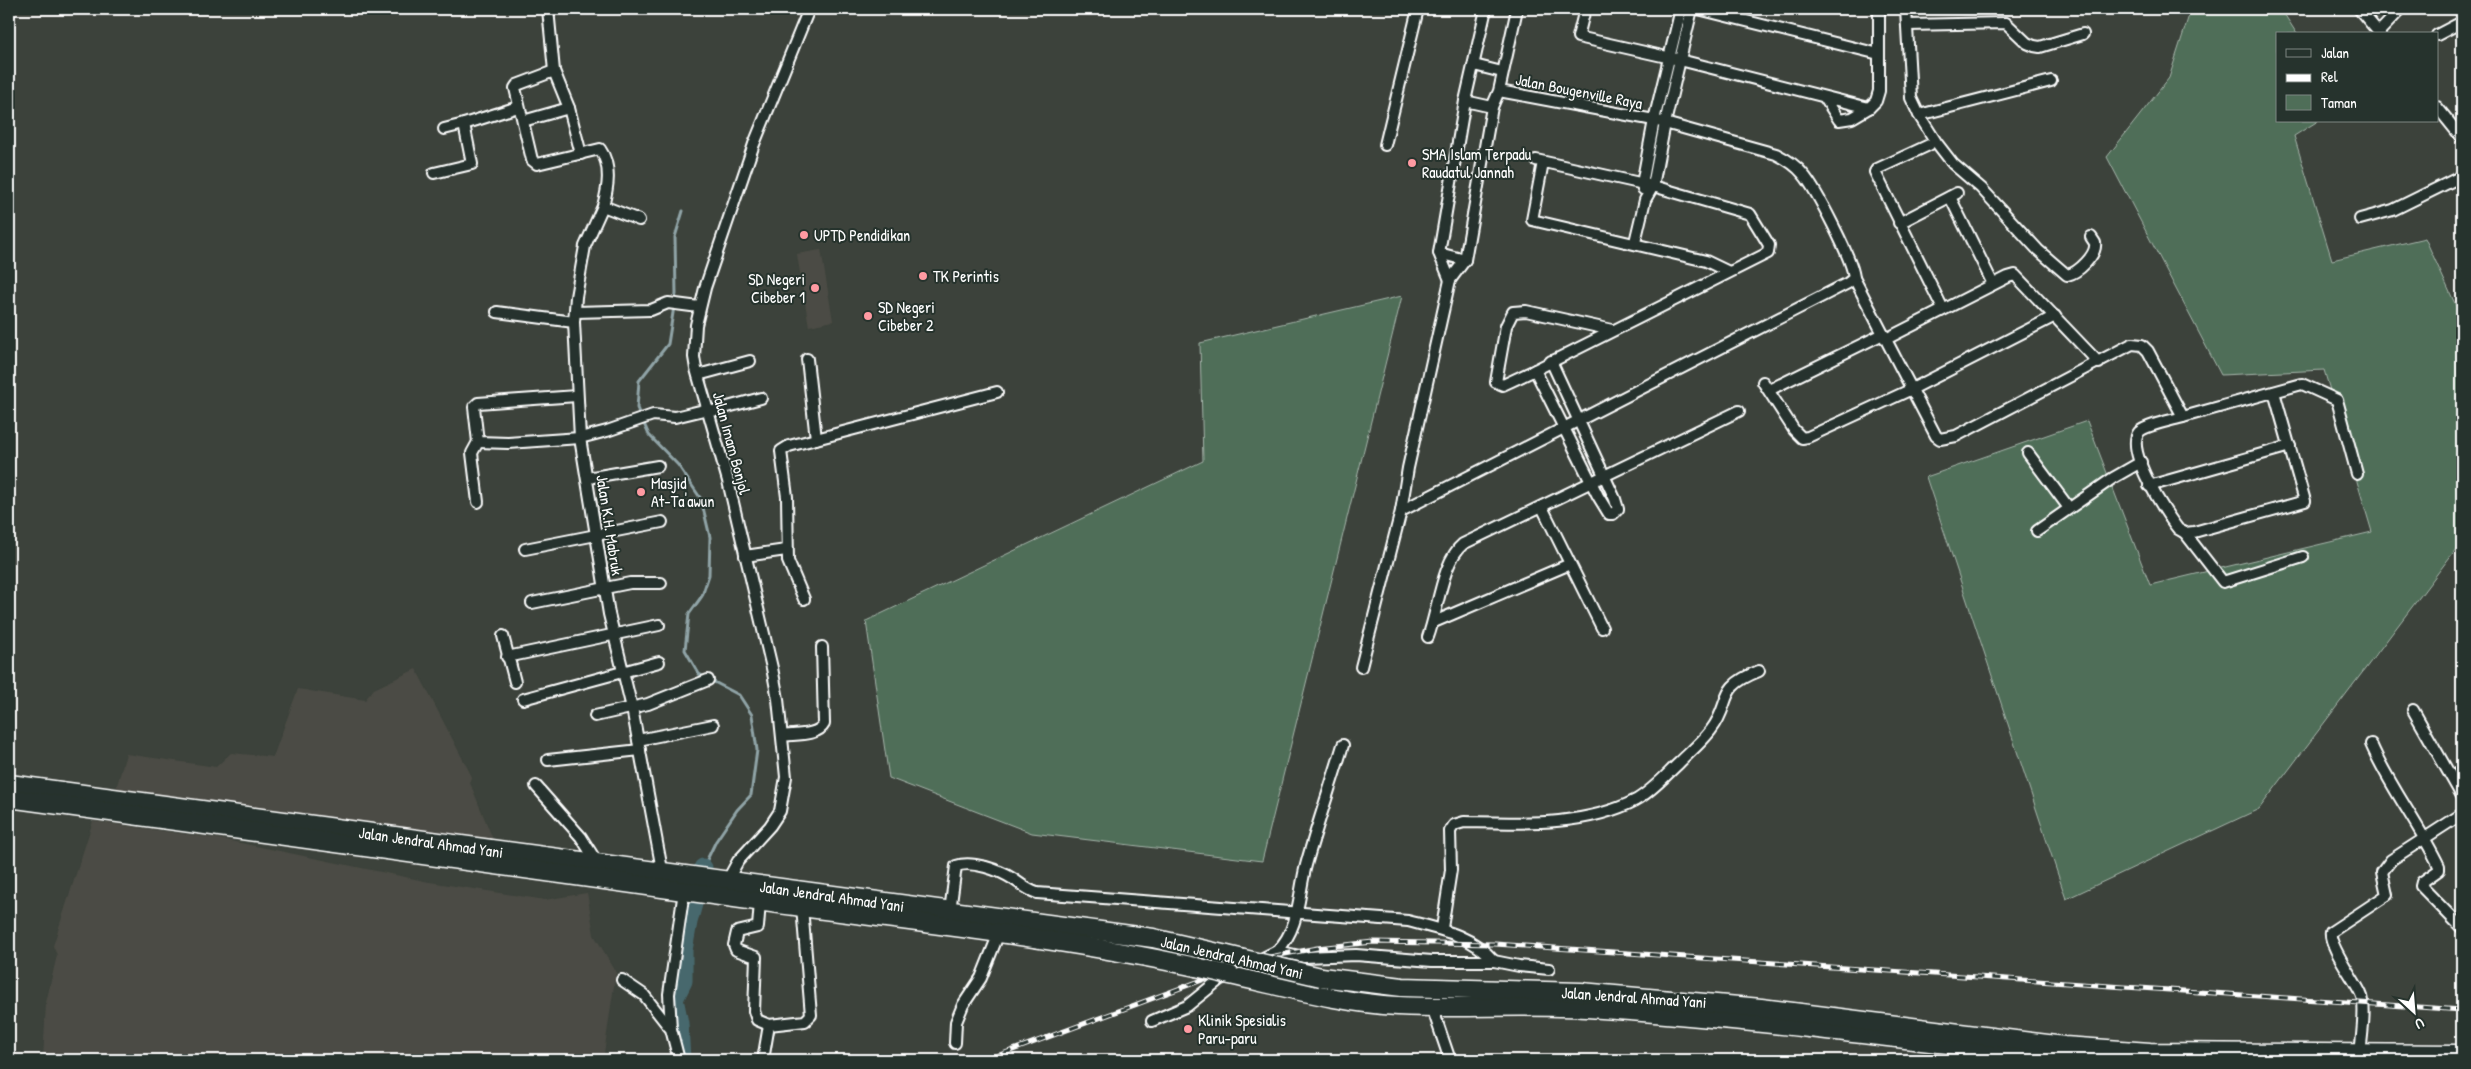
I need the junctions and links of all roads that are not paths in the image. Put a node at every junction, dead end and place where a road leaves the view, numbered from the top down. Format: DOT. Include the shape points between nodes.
graph roads {
  1 [pos="548,9"];
  2 [pos="809,9"];
  3 [pos="1418,9"];
  4 [pos="1486,9"];
  5 [pos="1517,9"];
  6 [pos="1585,9"];
  7 [pos="1681,9"];
  8 [pos="1692,9"];
  9 [pos="1698,9"];
  10 [pos="1879,9"];
  11 [pos="1906,9"];
  12 [pos="2359,9"];
  13 [pos="2401,9"];
  14 [pos="1739,14"];
  15 [pos="2462,22"];
  16 [pos="1907,24"];
  17 [pos="2379,32"];
  18 [pos="2381,32"];
  19 [pos="2083,34"];
  20 [pos="2438,34"];
  21 [pos="1879,54"];
  22 [pos="1675,59"];
  23 [pos="1474,66"];
  24 [pos="554,71"];
  25 [pos="1502,72"];
  26 [pos="2051,81"];
  27 [pos="1499,91"];
  28 [pos="1825,98"];
  29 [pos="1465,101"];
  30 [pos="518,107"];
  31 [pos="1492,107"];
  32 [pos="2438,107"];
  33 [pos="569,108"];
  34 [pos="1869,108"];
  35 [pos="1919,115"];
  36 [pos="1654,120"];
  37 [pos="523,122"];
  38 [pos="1665,123"];
  39 [pos="464,124"];
  40 [pos="444,129"];
  41 [pos="2462,138"];
  42 [pos="1385,145"];
  43 [pos="1929,145"];
  44 [pos="581,154"];
  45 [pos="434,173"];
  46 [pos="2462,176"];
  47 [pos="1642,184"];
  48 [pos="1653,186"];
  49 [pos="1645,200"];
  50 [pos="602,206"];
  51 [pos="2360,219"];
  52 [pos="639,220"];
  53 [pos="1899,223"];
  54 [pos="2091,237"];
  55 [pos="1635,242"];
  56 [pos="1439,253"];
  57 [pos="1466,260"];
  58 [pos="1729,272"];
  59 [pos="1854,278"];
  60 [pos="1450,280"];
  61 [pos="1993,284"];
  62 [pos="699,307"];
  63 [pos="1943,309"];
  64 [pos="498,312"];
  65 [pos="2055,316"];
  66 [pos="574,317"];
  67 [pos="1612,330"];
  68 [pos="1884,336"];
  69 [pos="808,359"];
  70 [pos="750,361"];
  71 [pos="1551,362"];
  72 [pos="2099,363"];
  73 [pos="1535,370"];
  74 [pos="698,376"];
  75 [pos="1912,389"];
  76 [pos="997,392"];
  77 [pos="2274,392"];
  78 [pos="577,396"];
  79 [pos="761,398"];
  80 [pos="708,410"];
  81 [pos="1739,411"];
  82 [pos="2183,417"];
  83 [pos="1578,421"];
  84 [pos="1562,428"];
  85 [pos="580,438"];
  86 [pos="816,439"];
  87 [pos="478,442"];
  88 [pos="2290,446"];
  89 [pos="2028,453"];
  90 [pos="2141,462"];
  91 [pos="658,466"];
  92 [pos="2358,474"];
  93 [pos="1604,477"];
  94 [pos="587,478"];
  95 [pos="1592,484"];
  96 [pos="2149,486"];
  97 [pos="478,502"];
  98 [pos="1542,507"];
  99 [pos="2069,508"];
  100 [pos="1401,511"];
  101 [pos="662,522"];
  102 [pos="2037,531"];
  103 [pos="2185,533"];
  104 [pos="597,536"];
  105 [pos="524,549"];
  106 [pos="786,550"];
  107 [pos="745,556"];
  108 [pos="2303,557"];
  109 [pos="1570,564"];
  110 [pos="661,583"];
  111 [pos="605,589"];
  112 [pos="804,600"];
  113 [pos="532,603"];
  114 [pos="1434,622"];
  115 [pos="659,625"];
  116 [pos="1602,628"];
  117 [pos="614,634"];
  118 [pos="503,636"];
  119 [pos="1428,637"];
  120 [pos="822,648"];
  121 [pos="507,658"];
  122 [pos="659,662"];
  123 [pos="1361,666"];
  124 [pos="623,670"];
  125 [pos="1759,671"];
  126 [pos="708,680"];
  127 [pos="515,682"];
  128 [pos="523,699"];
  129 [pos="632,708"];
  130 [pos="2413,710"];
  131 [pos="595,716"];
  132 [pos="713,725"];
  133 [pos="782,736"];
  134 [pos="2371,744"];
  135 [pos="639,745"];
  136 [pos="1343,745"];
  137 [pos="548,760"];
  138 [pos="9,784"];
  139 [pos="536,786"];
  140 [pos="2462,796"];
  141 [pos="9,798"];
  142 [pos="2462,814"];
  143 [pos="2426,838"];
  144 [pos="598,864"];
  145 [pos="663,880"];
  146 [pos="703,887"];
  147 [pos="760,902"];
  148 [pos="802,907"];
  149 [pos="950,911"];
  150 [pos="1296,913"];
  151 [pos="1442,928"];
  152 [pos="2462,928"];
  153 [pos="999,933"];
  154 [pos="1277,951"];
  155 [pos="1494,960"];
  156 [pos="1550,969"];
  157 [pos="622,980"];
  158 [pos="1432,1006"];
  159 [pos="1152,1021"];
  160 [pos="769,1025"];
  161 [pos="671,1030"];
  162 [pos="955,1043"];
  163 [pos="2462,1054"];
  164 [pos="2360,1055"];
  165 [pos="679,1060"];
  166 [pos="763,1060"];
  167 [pos="1450,1060"];
  168 [pos="2079,1060"];
  1 -- 24 [label="street"];
  2 -- 62 [label="street, Jalan Imam Bonjol" via="754,144"];
  3 -- 42 [label="street"];
  4 -- 23 [label="street"];
  5 -- 25 [label="street"];
  6 -- 22 [label="street" via="1574,36"];
  7 -- 22 [label="street"];
  8 -- 22 [label="street"];
  9 -- 14 [label="street"];
  10 -- 21 [label="street"];
  11 -- 16 [label="street"];
  12 -- 17 [label="street"];
  13 -- 18 [label="street"];
  14 -- 21 [label="street"];
  15 -- 20 [label="street"];
  16 -- 19 [label="street" via="2006,23 2027,43 2040,47"];
  16 -- 35 [label="street" via="1911,98"];
  21 -- 34 [label="street" via="1879,91"];
  22 -- 28 [label="street"];
  22 -- 36 [label="street"];
  22 -- 38 [label="street"];
  23 -- 25 [label="street"];
  23 -- 29 [label="street"];
  24 -- 30 [label="street" via="515,86"];
  24 -- 33 [label="street"];
  25 -- 27 [label="street"];
  26 -- 35 [label="street"];
  27 -- 31 [label="street"];
  27 -- 36 [label="street, Jalan Bougenville Raya"];
  28 -- 34 [label="street"];
  28 -- 34 [label="street" via="1838,120 1852,118"];
  29 -- 31 [label="street"];
  29 -- 56 [label="street"];
  30 -- 37 [label="street"];
  30 -- 39 [label="street"];
  31 -- 57 [label="street"];
  32 -- 41 [label="street"];
  33 -- 37 [label="street"];
  33 -- 44 [label="street"];
  35 -- 54 [label="street" via="1953,164 2067,275 2073,274 2094,251 2095,243"];
  36 -- 38 [label="street, Jalan Bougenville Raya"];
  36 -- 47 [label="street"];
  37 -- 44 [label="street" via="534,163"];
  38 -- 48 [label="street"];
  38 -- 59 [label="street, Jalan Bougenville Raya" via="1776,154 1789,161 1804,174 1816,195 1851,264"];
  39 -- 40 [label="street"];
  39 -- 45 [label="street" via="472,164"];
  43 -- 53 [label="street" via="1875,172"];
  44 -- 50 [label="street, Jalan K.H. Mabruk" via="600,149 605,156 608,185"];
  46 -- 51 [label="street" via="2393,210"];
  47 -- 48 [label="street"];
  47 -- 49 [label="street"];
  47 -- 55 [label="street" via="1540,161 1531,219"];
  48 -- 49 [label="street"];
  48 -- 58 [label="street" via="1750,214 1770,251"];
  49 -- 55 [label="street"];
  50 -- 52 [label="street"];
  50 -- 66 [label="street, Jalan K.H. Mabruk" via="584,246"];
  53 -- 61 [label="street" via="1954,195"];
  53 -- 63 [label="street"];
  55 -- 58 [label="street" via="1706,260"];
  56 -- 57 [label="street"];
  56 -- 60 [label="street"];
  57 -- 60 [label="street"];
  58 -- 67 [label="street"];
  59 -- 68 [label="street, Jalan Bougenville Raya"];
  59 -- 83 [label="street" via="1848,284"];
  60 -- 100 [label="street"];
  61 -- 63 [label="street"];
  61 -- 65 [label="street" via="2016,275"];
  62 -- 66 [label="street" via="673,304 652,310"];
  62 -- 74 [label="street, Jalan Imam Bonjol" via="694,344"];
  63 -- 68 [label="street"];
  64 -- 66 [label="street"];
  65 -- 72 [label="street"];
  65 -- 75 [label="street"];
  66 -- 78 [label="street, Jalan K.H. Mabruk"];
  67 -- 71 [label="street"];
  67 -- 73 [label="street" via="1526,311 1513,312 1506,326 1496,382 1503,385"];
  68 -- 75 [label="street, Jalan Bougenville Raya"];
  68 -- 75 [label="street" via="1766,386 1802,438"];
  69 -- 86 [label="street"];
  70 -- 74 [label="street"];
  71 -- 73 [label="street"];
  71 -- 83 [label="street"];
  72 -- 75 [label="street, Jalan Bougenville Raya" via="1946,439 1936,436"];
  72 -- 82 [label="street, Jalan Bougenville Raya" via="2132,344 2142,344"];
  73 -- 84 [label="street"];
  74 -- 80 [label="street, Jalan Imam Bonjol"];
  76 -- 86 [label="street"];
  77 -- 82 [label="street"];
  77 -- 88 [label="street"];
  77 -- 92 [label="street" via="2302,384 2337,400"];
  78 -- 85 [label="street, Jalan K.H. Mabruk"];
  78 -- 87 [label="street" via="478,403 474,413"];
  79 -- 80 [label="street"];
  80 -- 85 [label="street" via="675,417 653,415"];
  80 -- 107 [label="street, Jalan Imam Bonjol"];
  81 -- 93 [label="street"];
  82 -- 90 [label="street" via="2138,433 2136,442"];
  83 -- 84 [label="street"];
  83 -- 93 [label="street"];
  84 -- 95 [label="street"];
  84 -- 100 [label="street"];
  85 -- 87 [label="street"];
  85 -- 94 [label="street, Jalan K.H. Mabruk"];
  86 -- 106 [label="street" via="781,451 787,497"];
  87 -- 97 [label="street" via="472,453"];
  88 -- 96 [label="street"];
  88 -- 103 [label="street" via="2305,500"];
  89 -- 99 [label="street"];
  90 -- 96 [label="street"];
  90 -- 99 [label="street"];
  91 -- 94 [label="street"];
  93 -- 95 [label="street"];
  93 -- 95 [label="street" via="1618,509 1613,514 1604,507"];
  94 -- 104 [label="street, Jalan K.H. Mabruk"];
  95 -- 98 [label="street"];
  96 -- 103 [label="street" via="2178,529"];
  98 -- 109 [label="street"];
  98 -- 114 [label="street" via="1469,541 1457,550 1450,563"];
  99 -- 102 [label="street"];
  100 -- 123 [label="street"];
  101 -- 104 [label="street"];
  103 -- 108 [label="street" via="2223,582"];
  104 -- 105 [label="street"];
  104 -- 111 [label="street, Jalan K.H. Mabruk"];
  106 -- 107 [label="street"];
  106 -- 112 [label="street"];
  107 -- 133 [label="street, Jalan Imam Bonjol" via="774,676"];
  109 -- 114 [label="street"];
  109 -- 116 [label="street"];
  110 -- 111 [label="street" via="630,583"];
  111 -- 113 [label="street"];
  111 -- 117 [label="street, Jalan K.H. Mabruk"];
  114 -- 119 [label="street"];
  115 -- 117 [label="street"];
  117 -- 121 [label="street"];
  117 -- 124 [label="street, Jalan K.H. Mabruk"];
  118 -- 121 [label="street"];
  120 -- 133 [label="street" via="824,724 812,732"];
  121 -- 127 [label="street"];
  122 -- 124 [label="street"];
  124 -- 128 [label="street"];
  124 -- 129 [label="street, Jalan K.H. Mabruk"];
  125 -- 151 [label="street" via="1730,688 1712,729 1638,799 1598,814 1550,822 1454,824 1450,831 1450,870"];
  126 -- 129 [label="street"];
  129 -- 131 [label="street"];
  129 -- 135 [label="street, Jalan K.H. Mabruk"];
  130 -- 140 [label="street"];
  132 -- 135 [label="street"];
  133 -- 146 [label="street, Jalan Imam Bonjol" via="785,788 780,811 738,861"];
  134 -- 143 [label="street"];
  135 -- 137 [label="street"];
  135 -- 145 [label="street, Jalan K.H. Mabruk"];
  136 -- 150 [label="street" via="1306,866"];
  138 -- 144 [label="highway, Jalan Jendral Ahmad Yani"];
  139 -- 144 [label="street" via="581,837"];
  141 -- 145 [label="highway, Jalan Jendral Ahmad Yani"];
  142 -- 143 [label="street"];
  143 -- 152 [label="street" via="2440,868 2422,882 2422,886"];
  143 -- 164 [label="street" via="2385,866 2382,877 2387,895 2330,934 2362,995"];
  144 -- 145 [label="highway, Jalan Jendral Ahmad Yani"];
  145 -- 146 [label="highway, Jalan Jendral Ahmad Yani"];
  146 -- 147 [label="highway, Jalan Jendral Ahmad Yani"];
  146 -- 149 [label="highway, Jalan Jendral Ahmad Yani"];
  146 -- 161 [label="street" via="669,994"];
  147 -- 148 [label="highway, Jalan Jendral Ahmad Yani"];
  147 -- 160 [label="street" via="758,927 737,932 734,945 736,950 756,957 754,1011 757,1020"];
  148 -- 153 [label="highway, Jalan Jendral Ahmad Yani"];
  148 -- 160 [label="street" via="811,1015 805,1021"];
  149 -- 150 [label="street" via="956,866 964,864 1010,877 1037,893"];
  149 -- 164 [label="highway, Jalan Jendral Ahmad Yani, bridge" via="1154,938 1321,977 1402,987 1580,992 1752,1007 2064,1046 2150,1052"];
  150 -- 151 [label="street" via="1408,921"];
  150 -- 154 [label="street" via="1289,936"];
  151 -- 155 [label="street" via="1475,943"];
  153 -- 158 [label="highway, Jalan Jendral Ahmad Yani, bridge" via="1115,950 1359,1002"];
  153 -- 162 [label="street" via="981,978 956,1022"];
  154 -- 155 [label="street" via="1304,956"];
  154 -- 159 [label="street" via="1219,980 1187,1006"];
  155 -- 156 [label="street"];
  157 -- 161 [label="street" via="644,995"];
  158 -- 167 [label="street"];
  158 -- 168 [label="highway, Jalan Jendral Ahmad Yani" via="1585,1008 1780,1024"];
  160 -- 166 [label="street"];
  161 -- 165 [label="street"];
  163 -- 164 [label="highway, Jalan Jendral Ahmad Yani"];
}
